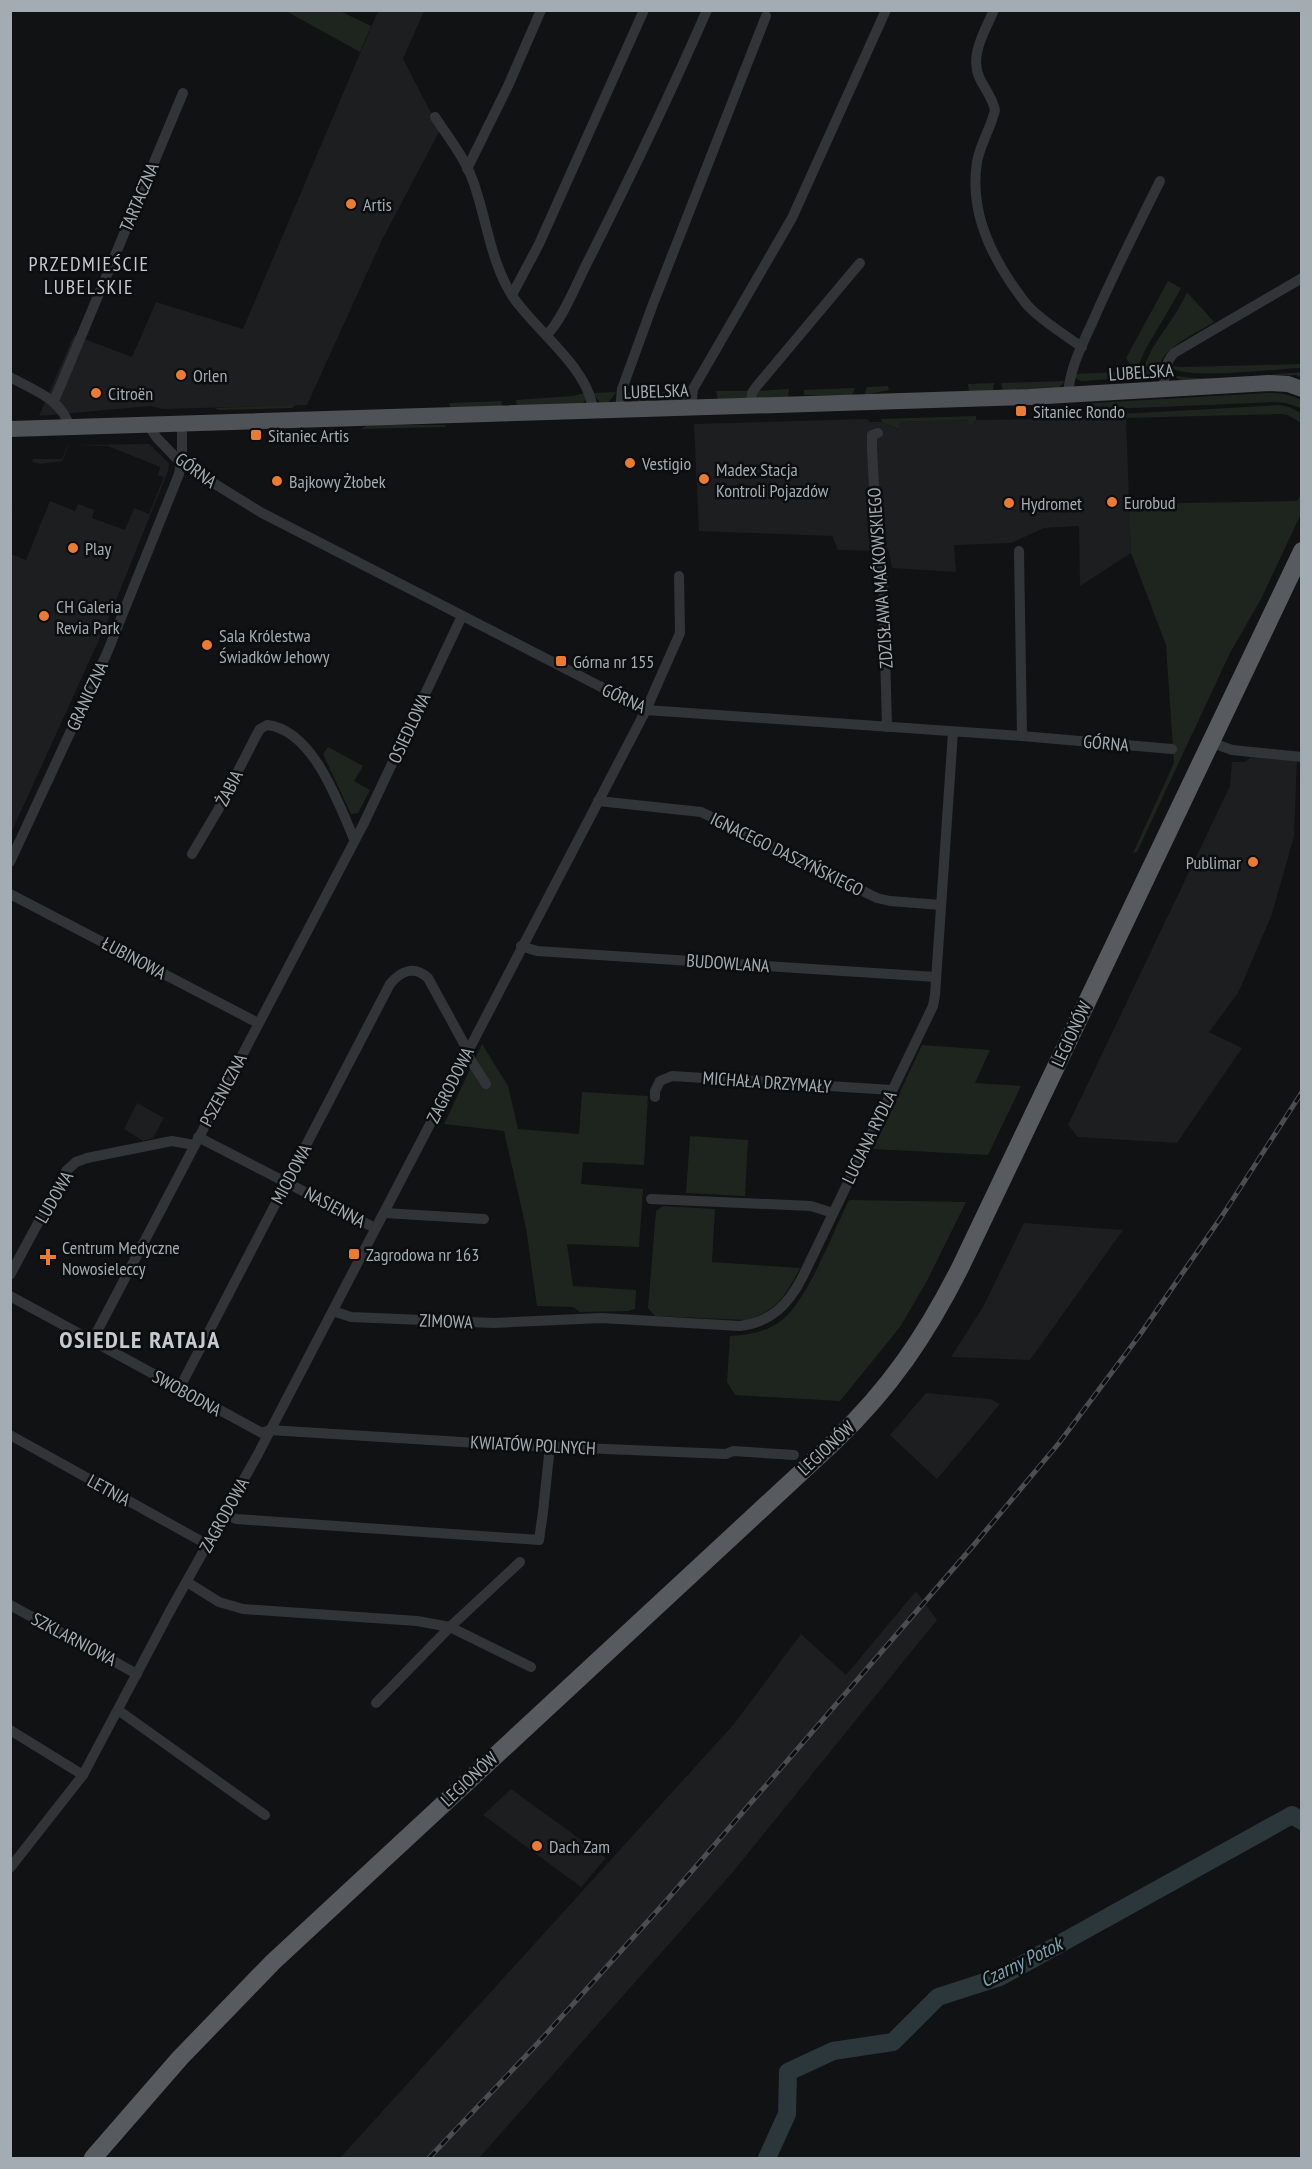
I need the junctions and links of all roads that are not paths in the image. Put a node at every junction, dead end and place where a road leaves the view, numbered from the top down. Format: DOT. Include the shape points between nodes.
graph roads {
  1 [pos="541,10"];
  2 [pos="644,10"];
  3 [pos="707,10"];
  4 [pos="886,10"];
  5 [pos="994,10"];
  6 [pos="766,16"];
  7 [pos="183,93"];
  8 [pos="435,117"];
  9 [pos="467,169"];
  10 [pos="1160,181"];
  11 [pos="860,263"];
  12 [pos="1302,278"];
  13 [pos="512,295"];
  14 [pos="547,334"];
  15 [pos="1082,347"];
  16 [pos="10,377"];
  17 [pos="1302,388"];
  18 [pos="1164,390"];
  19 [pos="1068,396"];
  20 [pos="54,401"];
  21 [pos="751,407"];
  22 [pos="691,409"];
  23 [pos="620,411"];
  24 [pos="593,412"];
  25 [pos="182,424"];
  26 [pos="148,425"];
  27 [pos="70,428"];
  28 [pos="10,429"];
  29 [pos="878,433"];
  30 [pos="181,464"];
  31 [pos="1019,551"];
  32 [pos="1302,551"];
  33 [pos="679,576"];
  34 [pos="462,616"];
  35 [pos="646,710"];
  36 [pos="887,727"];
  37 [pos="953,732"];
  38 [pos="1022,736"];
  39 [pos="1210,742"];
  40 [pos="1172,749"];
  41 [pos="1302,757"];
  42 [pos="598,801"];
  43 [pos="354,839"];
  44 [pos="192,854"];
  45 [pos="10,862"];
  46 [pos="10,894"];
  47 [pos="940,905"];
  48 [pos="521,946"];
  49 [pos="936,977"];
  50 [pos="258,1023"];
  51 [pos="468,1051"];
  52 [pos="486,1084"];
  53 [pos="892,1090"];
  54 [pos="655,1097"];
  55 [pos="196,1141"];
  56 [pos="287,1182"];
  57 [pos="651,1199"];
  58 [pos="384,1213"];
  59 [pos="833,1213"];
  60 [pos="484,1219"];
  61 [pos="375,1228"];
  62 [pos="10,1275"];
  63 [pos="10,1296"];
  64 [pos="333,1311"];
  65 [pos="559,1320"];
  66 [pos="92,1341"];
  67 [pos="179,1389"];
  68 [pos="270,1430"];
  69 [pos="10,1435"];
  70 [pos="550,1446"];
  71 [pos="794,1455"];
  72 [pos="225,1514"];
  73 [pos="208,1545"];
  74 [pos="520,1562"];
  75 [pos="187,1582"];
  76 [pos="10,1605"];
  77 [pos="450,1627"];
  78 [pos="531,1667"];
  79 [pos="137,1674"];
  80 [pos="376,1702"];
  81 [pos="118,1710"];
  82 [pos="10,1730"];
  83 [pos="83,1775"];
  84 [pos="265,1815"];
  85 [pos="10,1868"];
  86 [pos="93,2158"];
  1 -- 9 [label="street"];
  2 -- 13 [label="street" via="539,244"];
  3 -- 14 [label="street" via="595,247"];
  4 -- 22 [label="street" via="792,218 693,389"];
  5 -- 15 [label="street" via="975,59 995,110 976,170 983,228 992,251 1025,303"];
  6 -- 23 [label="street" via="653,304 622,389"];
  7 -- 20 [label="street, TARTACZNA"];
  8 -- 9 [label="street"];
  9 -- 13 [label="street" via="498,265"];
  10 -- 15 [label="street"];
  11 -- 21 [label="street" via="756,387"];
  12 -- 18 [label="street" via="1174,353 1165,369"];
  13 -- 14 [label="street"];
  14 -- 24 [label="street" via="587,389"];
  15 -- 19 [label="street" via="1071,373"];
  16 -- 20 [label="street"];
  17 -- 18 [label="main road, LUBELSKA" via="1269,383"];
  18 -- 19 [label="main road, LUBELSKA"];
  19 -- 21 [label="main road, LUBELSKA"];
  20 -- 27 [label="street" via="66,414"];
  21 -- 22 [label="main road, LUBELSKA"];
  22 -- 23 [label="main road, LUBELSKA"];
  23 -- 24 [label="main road, LUBELSKA"];
  24 -- 25 [label="main road, LUBELSKA"];
  25 -- 26 [label="main road, LUBELSKA"];
  25 -- 30 [label="street, GRANICZNA"];
  26 -- 27 [label="main road, LUBELSKA"];
  26 -- 30 [label="street, GÓRNA"];
  27 -- 28 [label="main road, LUBELSKA"];
  29 -- 36 [label="street, ZDZISŁAWA MAĆKOWSKIEGO" via="872,435 872,448 877,545 883,577"];
  30 -- 34 [label="street, GÓRNA" via="262,513"];
  30 -- 45 [label="street, GRANICZNA" via="107,653"];
  31 -- 38 [label="street"];
  32 -- 39 [label="highway, LEGIONÓW"];
  33 -- 35 [label="street, ZAGRODOWA" via="680,633"];
  34 -- 35 [label="street, GÓRNA"];
  34 -- 43 [label="street, OSIEDLOWA"];
  35 -- 36 [label="street, GÓRNA"];
  35 -- 42 [label="street, ZAGRODOWA"];
  36 -- 37 [label="street, GÓRNA"];
  37 -- 38 [label="street, GÓRNA"];
  37 -- 47 [label="street, LUCJANA RYDLA"];
  38 -- 40 [label="street, GÓRNA"];
  39 -- 41 [label="street" via="1232,750"];
  39 -- 86 [label="highway, LEGIONÓW" via="960,1268 928,1328 894,1377 835,1441 267,1967 180,2058"];
  42 -- 47 [label="street, IGNACEGO DASZYŃSKIEGO" via="701,812 877,898"];
  42 -- 48 [label="street, ZAGRODOWA"];
  43 -- 44 [label="street, ŻABIA" via="314,756 299,740 267,725 260,729"];
  43 -- 50 [label="street, PSZENICZNA"];
  46 -- 50 [label="street, ŁUBINOWA"];
  47 -- 49 [label="street, LUCJANA RYDLA"];
  48 -- 49 [label="street, BUDOWLANA" via="537,951"];
  48 -- 51 [label="street, ZAGRODOWA"];
  49 -- 53 [label="street, LUCJANA RYDLA" via="933,1006"];
  50 -- 55 [label="street, PSZENICZNA"];
  51 -- 52 [label="street"];
  51 -- 56 [label="street, MIODOWA" via="428,978 413,970 403,972 390,984"];
  51 -- 58 [label="street, ZAGRODOWA"];
  53 -- 54 [label="street, MICHAŁA DRZYMAŁY" via="672,1076 660,1081"];
  53 -- 59 [label="street, LUCJANA RYDLA"];
  55 -- 56 [label="street, NASIENNA"];
  55 -- 62 [label="street, LUDOWA" via="172,1141 76,1162 66,1171"];
  55 -- 66 [label="street, PSZENICZNA"];
  56 -- 61 [label="street, NASIENNA"];
  56 -- 67 [label="street, MIODOWA"];
  57 -- 59 [label="street" via="811,1206"];
  58 -- 60 [label="street, NASIENNA"];
  58 -- 61 [label="street, ZAGRODOWA"];
  59 -- 65 [label="street, LUCJANA RYDLA" via="797,1288 775,1314 764,1320 740,1326"];
  61 -- 64 [label="street, ZAGRODOWA"];
  63 -- 66 [label="street, SWOBODNA"];
  64 -- 65 [label="street, ZIMOWA" via="351,1317 411,1320"];
  64 -- 68 [label="street, ZAGRODOWA"];
  66 -- 67 [label="street, SWOBODNA"];
  67 -- 68 [label="street, SWOBODNA" via="258,1432"];
  68 -- 70 [label="street, KWIATÓW POLNYCH"];
  68 -- 72 [label="street, ZAGRODOWA"];
  69 -- 73 [label="street, LETNIA"];
  70 -- 71 [label="street, KWIATÓW POLNYCH"];
  70 -- 72 [label="street" via="539,1540 236,1519"];
  72 -- 73 [label="street, ZAGRODOWA"];
  73 -- 75 [label="street, ZAGRODOWA"];
  74 -- 77 [label="street"];
  75 -- 77 [label="street" via="219,1602 243,1609 417,1621"];
  75 -- 79 [label="street, ZAGRODOWA"];
  76 -- 79 [label="street, SZKLARNIOWA"];
  77 -- 78 [label="street"];
  77 -- 80 [label="street"];
  79 -- 81 [label="street, ZAGRODOWA"];
  81 -- 83 [label="street, ZAGRODOWA"];
  81 -- 84 [label="street"];
  82 -- 83 [label="street"];
  83 -- 85 [label="street, ZAGRODOWA"];
}
